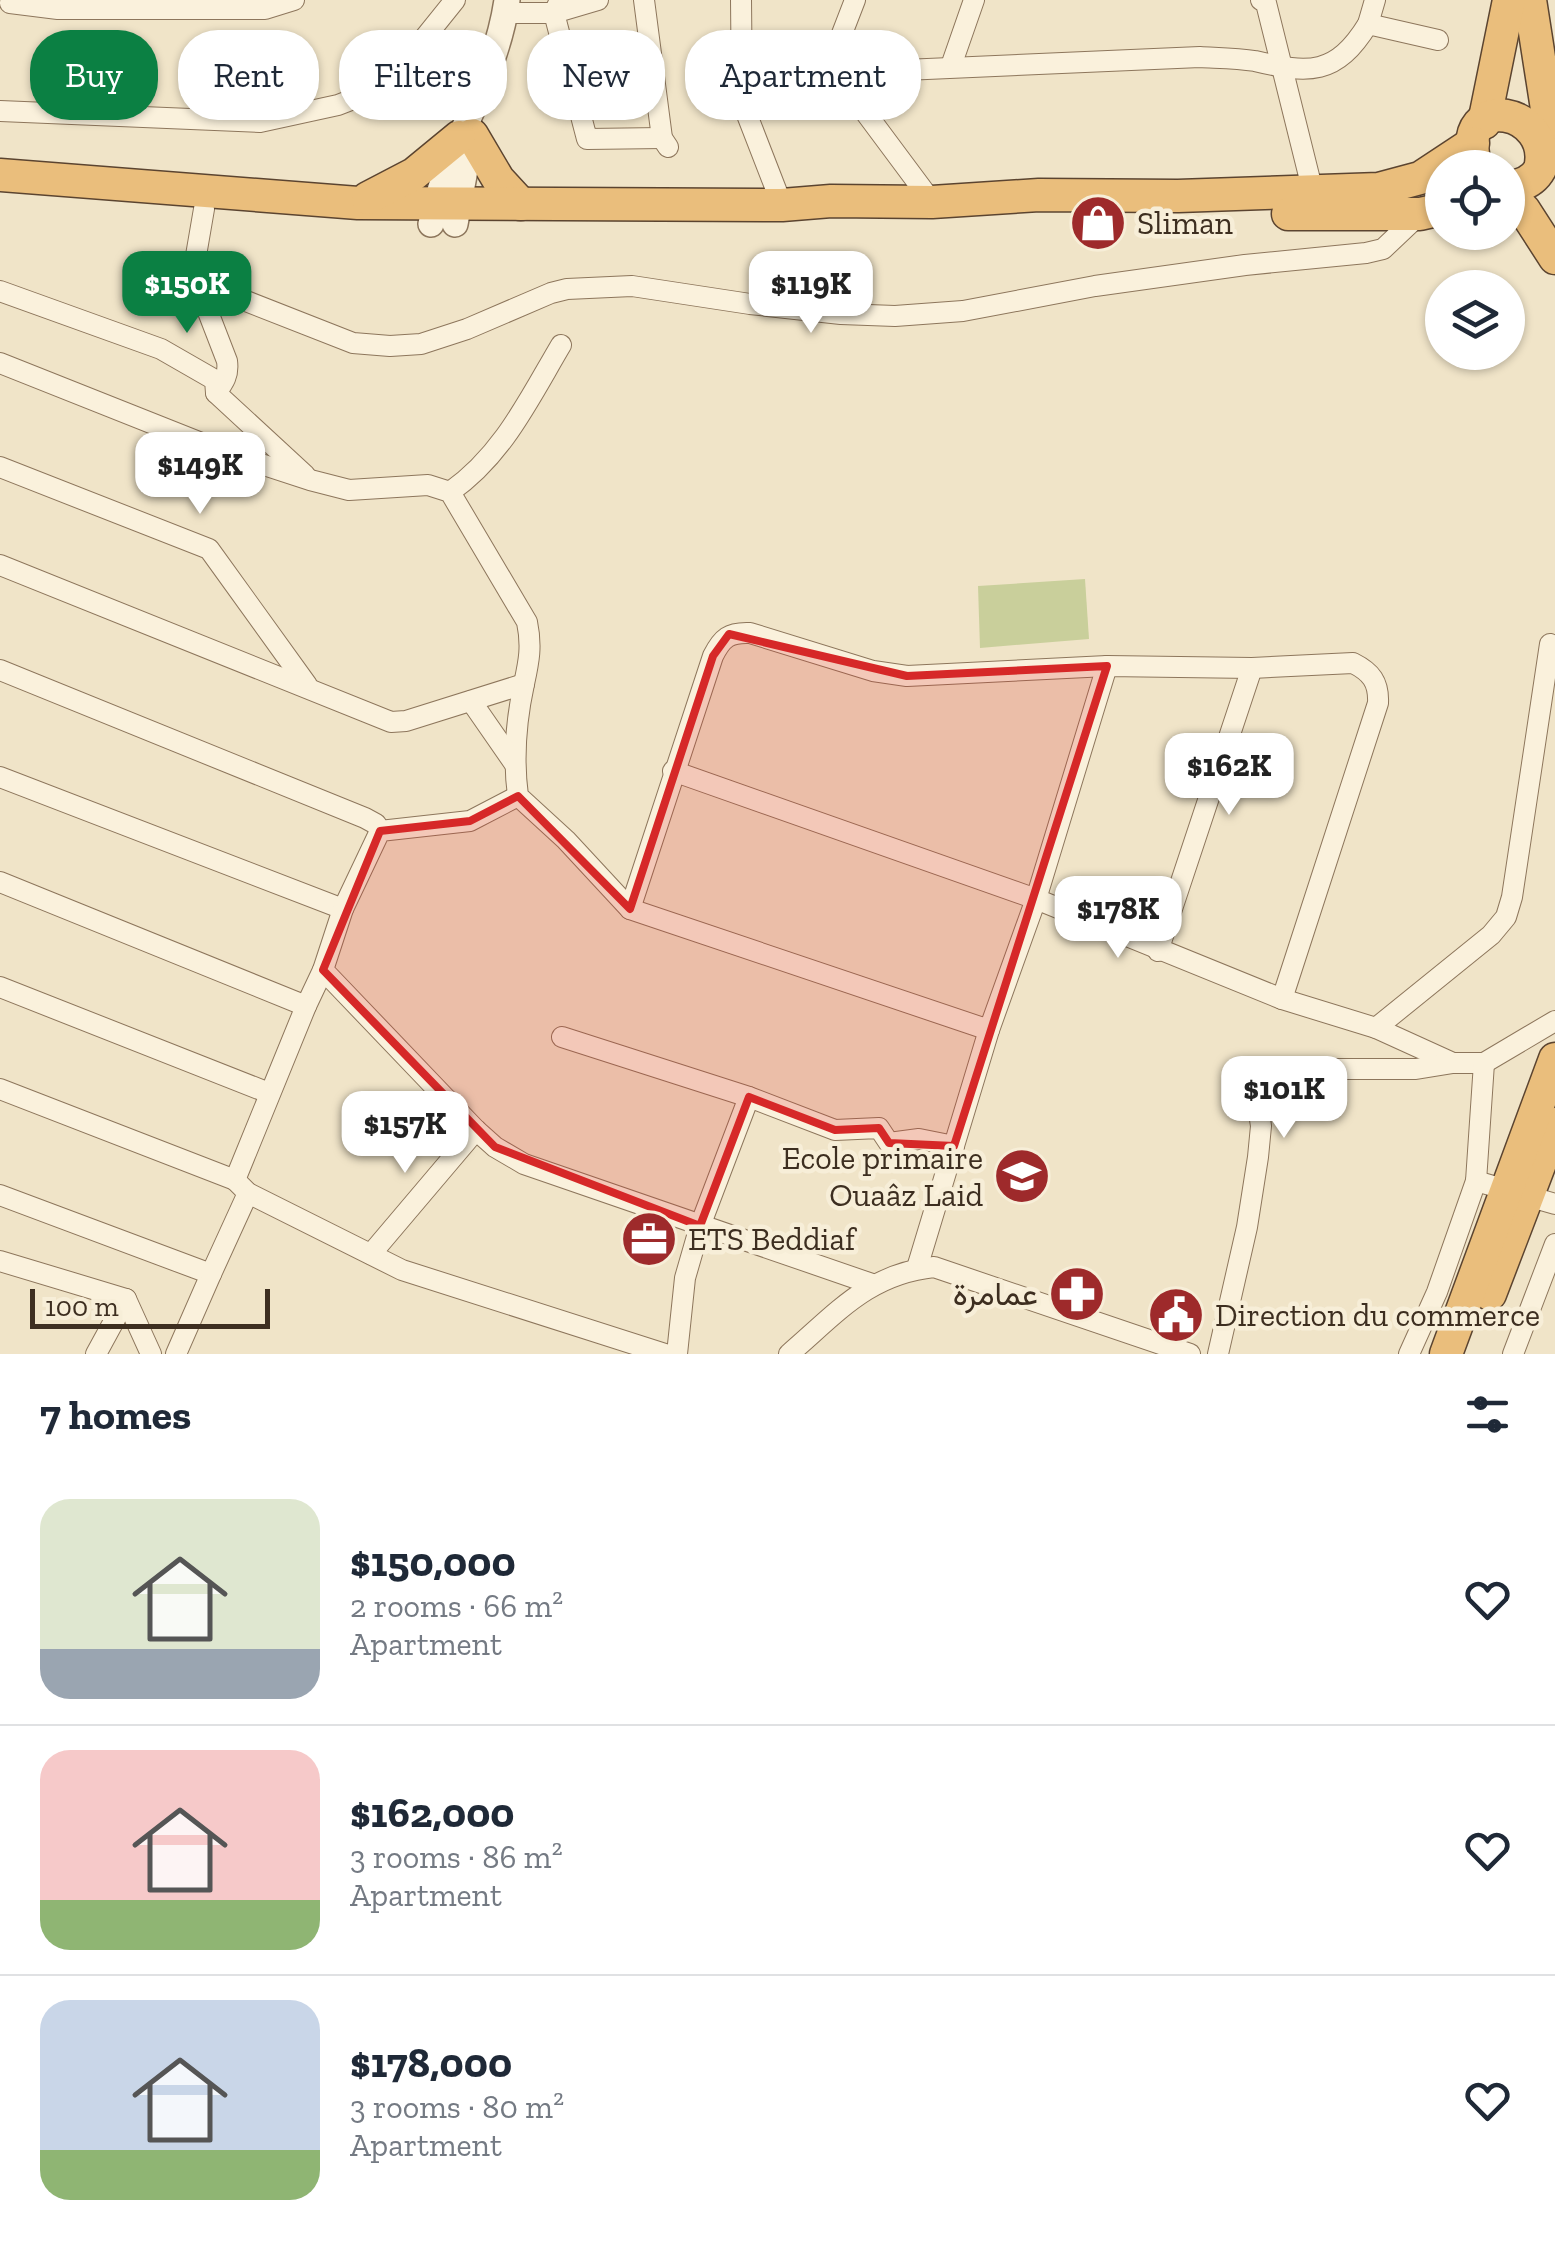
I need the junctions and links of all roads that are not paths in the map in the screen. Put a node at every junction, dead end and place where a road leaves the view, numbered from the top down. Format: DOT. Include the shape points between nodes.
graph roads {
  1 [pos="294,0"];
  2 [pos="455,0"];
  3 [pos="598,0"];
  4 [pos="644,0"];
  5 [pos="741,0"];
  6 [pos="854,0"];
  7 [pos="974,0"];
  8 [pos="1375,0"];
  9 [pos="1509,0"];
  10 [pos="1530,0"];
  11 [pos="1265,1"];
  12 [pos="10,2"];
  13 [pos="506,6"];
  14 [pos="557,6"];
  15 [pos="1368,24"];
  16 [pos="843,30"];
  17 [pos="1438,40"];
  18 [pos="951,66"];
  19 [pos="921,68"];
  20 [pos="1283,70"];
  21 [pos="0,111"];
  22 [pos="869,120"];
  23 [pos="468,128"];
  24 [pos="1478,144"];
  25 [pos="1549,152"];
  26 [pos="0,175"];
  27 [pos="1525,183"];
  28 [pos="0,190"];
  29 [pos="1312,192"];
  30 [pos="932,202"];
  31 [pos="358,203"];
  32 [pos="520,204"];
  33 [pos="782,205"];
  34 [pos="204,209"];
  35 [pos="1425,213"];
  36 [pos="445,214"];
  37 [pos="1525,215"];
  38 [pos="1425,220"];
  39 [pos="1525,239"];
  40 [pos="1551,252"];
  41 [pos="195,282"];
  42 [pos="0,291"];
  43 [pos="560,345"];
  44 [pos="0,362"];
  45 [pos="216,393"];
  46 [pos="0,466"];
  47 [pos="310,480"];
  48 [pos="450,492"];
  49 [pos="0,565"];
  50 [pos="1550,644"];
  51 [pos="1107,666"];
  52 [pos="1252,668"];
  53 [pos="0,670"];
  54 [pos="524,684"];
  55 [pos="308,686"];
  56 [pos="471,701"];
  57 [pos="514,763"];
  58 [pos="673,772"];
  59 [pos="0,777"];
  60 [pos="518,796"];
  61 [pos="380,831"];
  62 [pos="0,882"];
  63 [pos="1036,899"];
  64 [pos="630,909"];
  65 [pos="343,910"];
  66 [pos="1158,951"];
  67 [pos="323,970"];
  68 [pos="0,987"];
  69 [pos="1282,999"];
  70 [pos="306,1006"];
  71 [pos="1555,1021"];
  72 [pos="1376,1028"];
  73 [pos="989,1030"];
  74 [pos="562,1037"];
  75 [pos="1555,1059"];
  76 [pos="1484,1062"];
  77 [pos="1453,1063"];
  78 [pos="0,1089"];
  79 [pos="269,1093"];
  80 [pos="749,1097"];
  81 [pos="1555,1124"];
  82 [pos="476,1130"];
  83 [pos="954,1146"];
  84 [pos="242,1186"];
  85 [pos="1517,1192"];
  86 [pos="0,1196"];
  87 [pos="700,1226"];
  88 [pos="1555,1244"];
  89 [pos="372,1254"];
  90 [pos="0,1261"];
  91 [pos="918,1268"];
  92 [pos="212,1274"];
  93 [pos="872,1284"];
  94 [pos="126,1299"];
  95 [pos="96,1354"];
  96 [pos="151,1354"];
  97 [pos="176,1354"];
  98 [pos="665,1354"];
  99 [pos="677,1354"];
  100 [pos="789,1354"];
  101 [pos="1190,1354"];
  102 [pos="1218,1354"];
  103 [pos="1409,1354"];
  104 [pos="1446,1354"];
  105 [pos="1467,1354"];
  106 [pos="1512,1354"];
  1 -- 12 [label="street" via="264,9 58,9"];
  2 -- 21 [label="street" via="386,80 338,105 260,122"];
  3 -- 14 [label="street"];
  4 -- 14 [label="street" via="665,142 588,140"];
  5 -- 33 [label="street" via="742,102"];
  6 -- 16 [label="street"];
  7 -- 18 [label="street"];
  8 -- 15 [label="street"];
  9 -- 24 [label="highway"];
  10 -- 25 [label="highway"];
  11 -- 20 [label="street"];
  13 -- 14 [label="street"];
  13 -- 23 [label="street"];
  15 -- 17 [label="street"];
  15 -- 20 [label="street" via="1326,66"];
  18 -- 19 [label="street"];
  18 -- 20 [label="street" via="1200,57 1252,60"];
  20 -- 29 [label="street"];
  22 -- 30 [label="street"];
  23 -- 31 [label="highway" via="414,174"];
  23 -- 32 [label="highway"];
  23 -- 36 [label="street"];
  24 -- 25 [label="highway" via="1505,114 1516,114 1536,125"];
  24 -- 29 [label="highway" via="1401,186"];
  25 -- 27 [label="highway"];
  26 -- 31 [label="highway"];
  28 -- 34 [label="highway"];
  29 -- 30 [label="highway" via="1039,194"];
  30 -- 33 [label="highway"];
  31 -- 36 [label="highway"];
  32 -- 33 [label="highway"];
  32 -- 36 [label="highway"];
  34 -- 36 [label="highway"];
  34 -- 41 [label="street" via="192,265"];
  35 -- 36 [label="highway"];
  37 -- 40 [label="highway"];
  38 -- 41 [label="street" via="1366,253 1133,280 963,311 841,314 632,286 590,287 550,293 421,344 390,346 353,343"];
  39 -- 40 [label="highway"];
  41 -- 45 [label="street" via="227,361"];
  42 -- 45 [label="street" via="160,349 214,380"];
  43 -- 48 [label="street" via="499,449"];
  44 -- 47 [label="street"];
  45 -- 47 [label="street"];
  46 -- 55 [label="street" via="209,549"];
  47 -- 48 [label="street" via="350,490 428,485"];
  48 -- 54 [label="street" via="527,622 532,644"];
  49 -- 55 [label="street"];
  50 -- 72 [label="street" via="1506,917"];
  51 -- 52 [label="street"];
  51 -- 58 [label="street" via="907,676 729,634 713,656"];
  51 -- 63 [label="street"];
  52 -- 66 [label="street"];
  52 -- 69 [label="street" via="1353,663 1379,690"];
  53 -- 61 [label="street" via="365,818"];
  54 -- 56 [label="street"];
  54 -- 57 [label="street"];
  55 -- 56 [label="street" via="392,722"];
  56 -- 57 [label="street"];
  57 -- 60 [label="street"];
  58 -- 63 [label="street"];
  58 -- 64 [label="street"];
  59 -- 65 [label="street"];
  60 -- 61 [label="street" via="470,822"];
  60 -- 64 [label="street"];
  61 -- 65 [label="street"];
  62 -- 70 [label="street"];
  63 -- 66 [label="street"];
  63 -- 73 [label="street"];
  64 -- 73 [label="street"];
  65 -- 67 [label="street"];
  66 -- 69 [label="street"];
  67 -- 70 [label="street"];
  67 -- 82 [label="street"];
  68 -- 79 [label="street"];
  69 -- 72 [label="street"];
  70 -- 79 [label="street"];
  71 -- 76 [label="street"];
  72 -- 77 [label="street"];
  73 -- 83 [label="street"];
  74 -- 80 [label="street"];
  75 -- 85 [label="highway"];
  76 -- 77 [label="street"];
  76 -- 85 [label="street"];
  77 -- 102 [label="street" via="1271,1070 1257,1077 1258,1157"];
  78 -- 84 [label="street"];
  79 -- 84 [label="street"];
  80 -- 83 [label="street" via="835,1130 879,1128 889,1143 919,1139"];
  80 -- 87 [label="street"];
  81 -- 85 [label="highway"];
  82 -- 87 [label="street" via="524,1164"];
  82 -- 89 [label="street"];
  83 -- 91 [label="street"];
  84 -- 89 [label="street"];
  84 -- 92 [label="street"];
  85 -- 103 [label="street" via="1436,1292"];
  85 -- 104 [label="highway"];
  85 -- 105 [label="highway"];
  86 -- 92 [label="street"];
  87 -- 93 [label="street"];
  87 -- 99 [label="street" via="685,1278"];
  88 -- 106 [label="street"];
  89 -- 98 [label="street" via="402,1270"];
  90 -- 94 [label="street"];
  91 -- 93 [label="street"];
  91 -- 101 [label="street" via="948,1269"];
  92 -- 97 [label="street"];
  93 -- 100 [label="street"];
  94 -- 95 [label="street"];
  94 -- 96 [label="street"];
}
